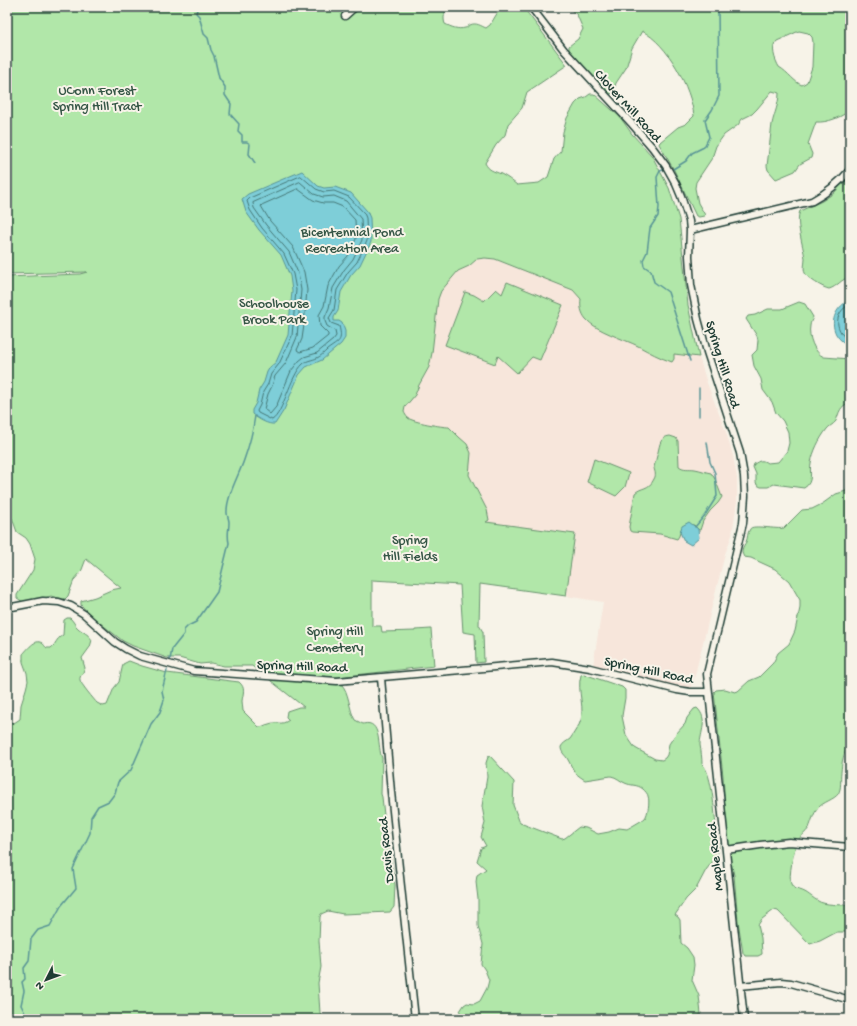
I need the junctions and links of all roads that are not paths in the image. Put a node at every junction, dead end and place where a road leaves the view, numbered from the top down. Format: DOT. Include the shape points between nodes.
graph roads {
  1 [pos="355,7"];
  2 [pos="531,7"];
  3 [pos="345,16"];
  4 [pos="850,170"];
  5 [pos="690,230"];
  6 [pos="7,608"];
  7 [pos="381,678"];
  8 [pos="708,692"];
  9 [pos="850,847"];
  10 [pos="726,850"];
  11 [pos="740,986"];
  12 [pos="850,1000"];
  13 [pos="415,1019"];
  14 [pos="744,1019"];
  1 -- 3 [label="street"];
  2 -- 5 [label="street, Clover Mill Road" via="564,50 632,124 666,166 681,196"];
  4 -- 5 [label="street" via="824,195 812,201"];
  5 -- 8 [label="street, Spring Hill Road" via="691,285 698,319 706,352 740,453 745,496 743,523 707,674"];
  6 -- 7 [label="street, Spring Hill Road" via="43,601 71,606 126,649 140,656 194,671 337,681"];
  7 -- 8 [label="street, Spring Hill Road" via="552,662 590,668 678,690"];
  7 -- 13 [label="street, Davis Road"];
  8 -- 10 [label="street, Maple Road"];
  9 -- 10 [label="street" via="789,842"];
  10 -- 11 [label="street, Maple Road"];
  11 -- 12 [label="street" via="791,983"];
  11 -- 14 [label="street, Maple Road"];
}
